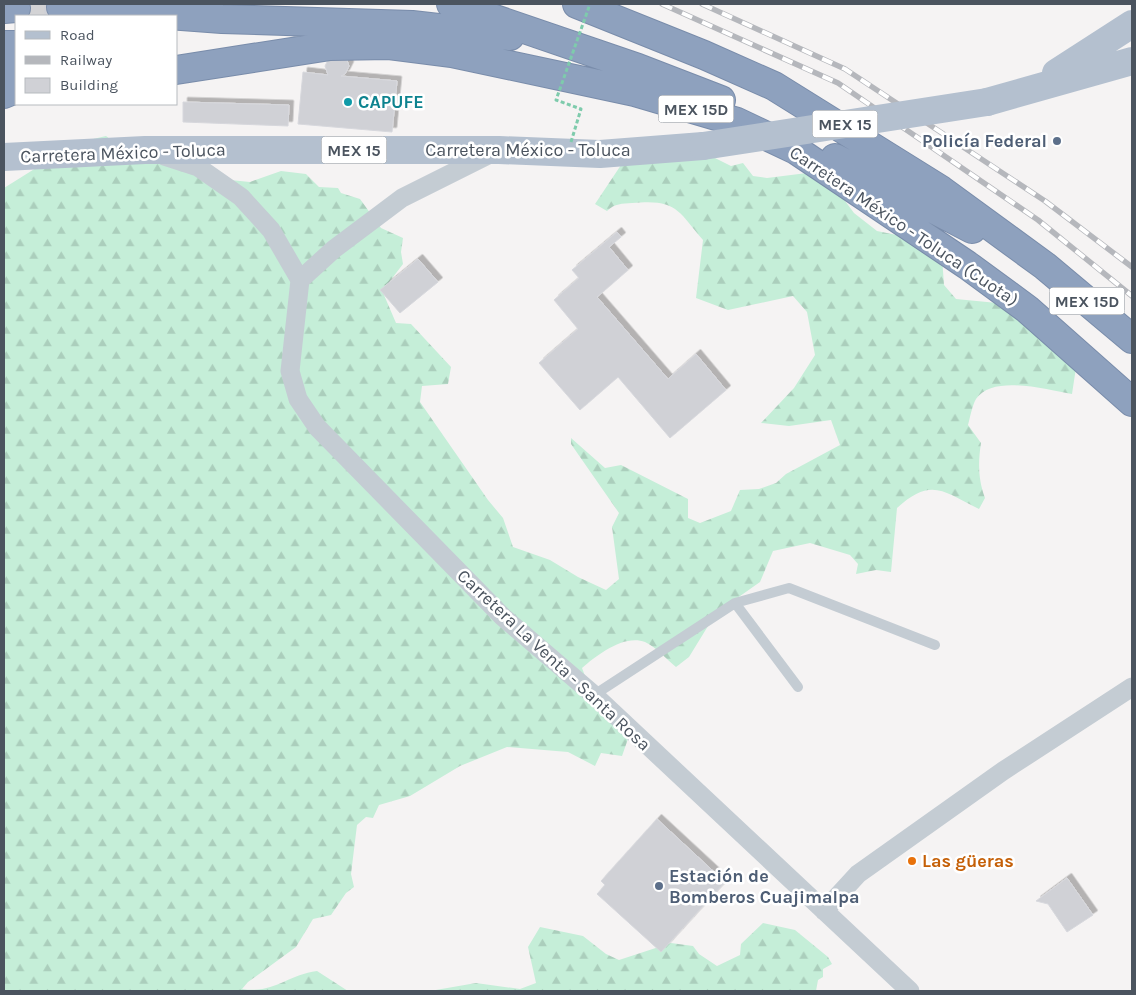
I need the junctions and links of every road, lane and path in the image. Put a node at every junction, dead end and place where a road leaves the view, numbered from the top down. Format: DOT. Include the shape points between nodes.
graph roads {
  1 [pos="451,4"];
  2 [pos="577,4"];
  3 [pos="590,4"];
  4 [pos="61,7"];
  5 [pos="280,21"];
  6 [pos="1132,24"];
  7 [pos="178,34"];
  8 [pos="561,42"];
  9 [pos="1132,61"];
  10 [pos="178,70"];
  11 [pos="1027,91"];
  12 [pos="571,142"];
  13 [pos="145,150"];
  14 [pos="499,150"];
  15 [pos="4,157"];
  16 [pos="1041,263"];
  17 [pos="300,280"];
  18 [pos="1132,339"];
  19 [pos="1132,402"];
  20 [pos="735,603"];
  21 [pos="935,645"];
  22 [pos="798,687"];
  23 [pos="1132,687"];
  24 [pos="594,695"];
  25 [pos="824,911"];
  26 [pos="910,991"];
  1 -- 8 [label="highway"];
  2 -- 16 [label="highway, MEX 15D" via="704,54 774,86 942,190"];
  3 -- 12 [label="path, bridge" via="556,100 581,108"];
  4 -- 5 [label="highway"];
  5 -- 7 [label="highway"];
  5 -- 8 [label="highway" via="412,25"];
  6 -- 11 [label="main road"];
  8 -- 16 [label="highway, MEX 15D" via="742,109"];
  9 -- 11 [label="main road, Carretera México - Toluca / MEX 15"];
  10 -- 19 [label="highway, Carretera México - Toluca (Cuota) / MEX 15D" via="330,46 389,46 452,52 606,86 737,122 796,150 967,265 1027,309"];
  11 -- 14 [label="main road, Carretera México - Toluca / MEX 15, bridge" via="987,102 703,146 600,154"];
  13 -- 14 [label="main road, Carretera México - Toluca / MEX 15"];
  13 -- 15 [label="main road, Carretera México - Toluca / MEX 15"];
  13 -- 17 [label="street" via="198,168 241,197 272,230"];
  14 -- 17 [label="street" via="402,198 334,248"];
  16 -- 18 [label="highway, MEX 15D"];
  17 -- 24 [label="street, Carretera La Venta - Santa Rosa" via="290,371 298,399 317,427 503,617"];
  20 -- 21 [label="lane" via="788,588"];
  20 -- 22 [label="lane"];
  20 -- 24 [label="lane"];
  23 -- 25 [label="street" via="1003,771 858,874"];
  24 -- 25 [label="street, Carretera La Venta - Santa Rosa"];
  25 -- 26 [label="street, Carretera La Venta - Santa Rosa"];
}
